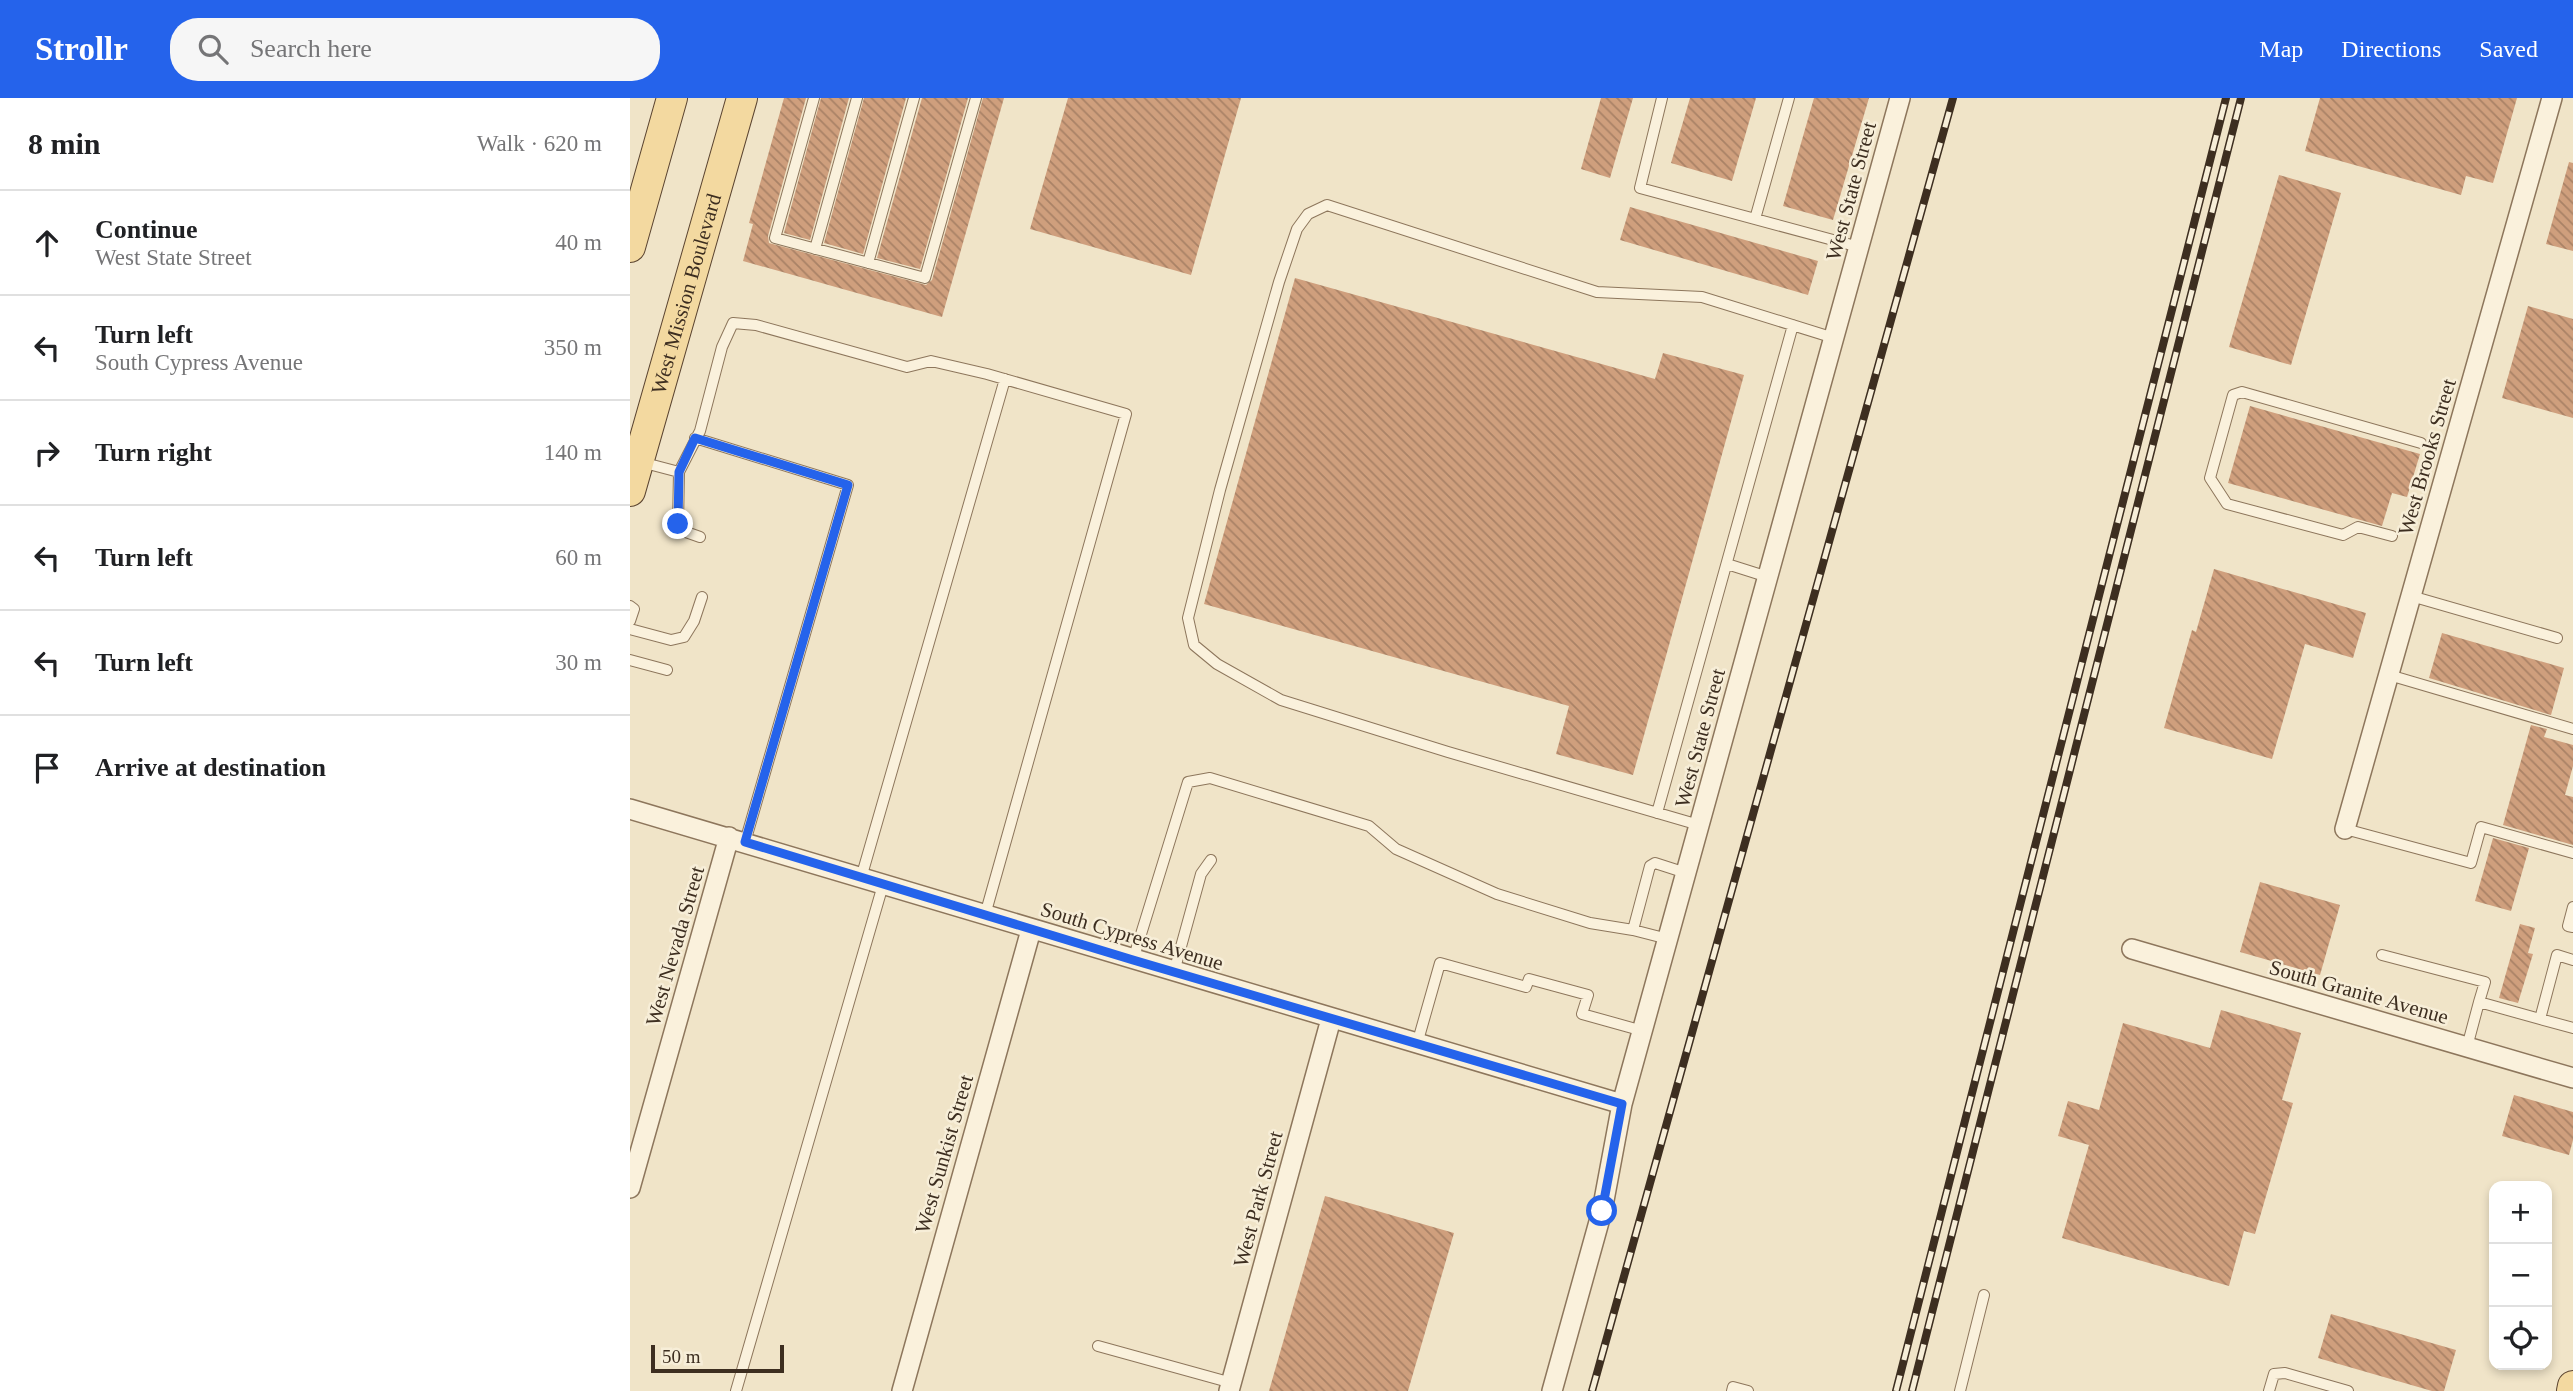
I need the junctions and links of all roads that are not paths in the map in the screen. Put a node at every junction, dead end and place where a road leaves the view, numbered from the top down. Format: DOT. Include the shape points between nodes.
graph roads {
  1 [pos="672,98"];
  2 [pos="742,98"];
  3 [pos="814,98"];
  4 [pos="857,98"];
  5 [pos="914,98"];
  6 [pos="976,98"];
  7 [pos="1662,98"];
  8 [pos="1789,98"];
  9 [pos="1900,98"];
  10 [pos="2552,98"];
  11 [pos="1755,219"];
  12 [pos="630,247"];
  13 [pos="1859,247"];
  14 [pos="815,248"];
  15 [pos="868,263"];
  16 [pos="1794,326"];
  17 [pos="1834,338"];
  18 [pos="1005,379"];
  19 [pos="695,438"];
  20 [pos="2421,443"];
  21 [pos="639,461"];
  22 [pos="679,472"];
  23 [pos="630,491"];
  24 [pos="700,537"];
  25 [pos="2392,537"];
  26 [pos="1727,564"];
  27 [pos="1768,578"];
  28 [pos="2411,596"];
  29 [pos="702,597"];
  30 [pos="630,607"];
  31 [pos="630,621"];
  32 [pos="630,629"];
  33 [pos="2557,638"];
  34 [pos="630,660"];
  35 [pos="667,670"];
  36 [pos="2389,676"];
  37 [pos="2573,729"];
  38 [pos="630,809"];
  39 [pos="1657,813"];
  40 [pos="1699,825"];
  41 [pos="2345,829"];
  42 [pos="737,840"];
  43 [pos="2573,853"];
  44 [pos="1211,860"];
  45 [pos="1686,873"];
  46 [pos="861,877"];
  47 [pos="883,885"];
  48 [pos="2573,907"];
  49 [pos="985,915"];
  50 [pos="2573,927"];
  51 [pos="1031,930"];
  52 [pos="1633,930"];
  53 [pos="1668,939"];
  54 [pos="2132,949"];
  55 [pos="2382,955"];
  56 [pos="1133,960"];
  57 [pos="2573,960"];
  58 [pos="1174,972"];
  59 [pos="2479,1002"];
  60 [pos="1331,1019"];
  61 [pos="2540,1019"];
  62 [pos="2573,1028"];
  63 [pos="1643,1031"];
  64 [pos="1417,1044"];
  65 [pos="2467,1047"];
  66 [pos="2573,1078"];
  67 [pos="1622,1104"];
  68 [pos="630,1188"];
  69 [pos="1984,1295"];
  70 [pos="1098,1346"];
  71 [pos="1231,1387"];
  72 [pos="736,1391"];
  73 [pos="902,1391"];
  74 [pos="1552,1391"];
  75 [pos="1732,1391"];
  76 [pos="1748,1391"];
  77 [pos="1960,1391"];
  78 [pos="2269,1391"];
  79 [pos="2348,1391"];
  1 -- 12 [label="main road"];
  2 -- 21 [label="main road, West Mission Boulevard"];
  3 -- 14 [label="lane" via="775,238"];
  4 -- 14 [label="lane"];
  5 -- 15 [label="lane"];
  6 -- 15 [label="lane" via="925,278"];
  7 -- 11 [label="lane" via="1640,188"];
  8 -- 11 [label="lane"];
  9 -- 13 [label="street, West State Street"];
  10 -- 28 [label="street, West Brooks Street"];
  11 -- 13 [label="lane"];
  13 -- 17 [label="street, West State Street"];
  14 -- 15 [label="lane"];
  16 -- 17 [label="lane"];
  16 -- 26 [label="lane"];
  16 -- 39 [label="lane" via="1702,296 1597,292 1327,205 1308,214 1297,229 1224,477 1188,618 1194,645 1217,664 1281,700"];
  17 -- 27 [label="street, West State Street"];
  18 -- 19 [label="lane" via="931,361 907,367 733,323"];
  18 -- 46 [label="lane"];
  18 -- 49 [label="lane" via="1126,414"];
  19 -- 22 [label="lane"];
  19 -- 42 [label="lane" via="848,485"];
  20 -- 25 [label="lane" via="2242,392 2233,395 2210,478 2227,504 2343,535 2358,527"];
  21 -- 22 [label="lane"];
  21 -- 23 [label="main road, West Mission Boulevard"];
  22 -- 24 [label="lane" via="678,524"];
  26 -- 27 [label="lane"];
  26 -- 39 [label="lane"];
  27 -- 40 [label="street, West State Street"];
  28 -- 33 [label="lane"];
  28 -- 36 [label="street, West Brooks Street"];
  29 -- 32 [label="lane" via="684,637 671,640"];
  30 -- 31 [label="lane" via="634,610"];
  34 -- 35 [label="lane"];
  36 -- 37 [label="lane"];
  36 -- 41 [label="street, West Brooks Street"];
  38 -- 42 [label="street, South Cypress Avenue"];
  39 -- 40 [label="lane"];
  40 -- 45 [label="street, West State Street"];
  41 -- 43 [label="lane" via="2471,863 2481,827"];
  42 -- 46 [label="street, South Cypress Avenue"];
  42 -- 68 [label="street, West Nevada Street"];
  44 -- 58 [label="lane" via="1201,874"];
  45 -- 52 [label="lane" via="1656,863 1650,866"];
  45 -- 53 [label="street, West State Street"];
  46 -- 47 [label="street, South Cypress Avenue"];
  47 -- 49 [label="street, South Cypress Avenue"];
  47 -- 72 [label="lane"];
  48 -- 50 [label="lane" via="2568,926"];
  49 -- 51 [label="street, South Cypress Avenue"];
  51 -- 56 [label="street, South Cypress Avenue"];
  51 -- 73 [label="street, West Sunkist Street"];
  52 -- 53 [label="lane"];
  52 -- 56 [label="lane" via="1590,923 1497,894 1396,849 1369,826 1210,778 1188,782"];
  53 -- 63 [label="street, West State Street"];
  54 -- 65 [label="street, South Granite Avenue"];
  55 -- 59 [label="lane" via="2485,982"];
  56 -- 58 [label="street, South Cypress Avenue"];
  57 -- 61 [label="lane" via="2557,955"];
  58 -- 60 [label="street, South Cypress Avenue"];
  59 -- 61 [label="lane"];
  59 -- 65 [label="lane"];
  60 -- 64 [label="street, South Cypress Avenue"];
  60 -- 71 [label="street, West Park Street"];
  61 -- 62 [label="lane"];
  63 -- 64 [label="lane" via="1582,1014 1588,995 1529,979 1526,987 1440,963"];
  63 -- 67 [label="street, West State Street"];
  64 -- 67 [label="street, South Cypress Avenue"];
  65 -- 66 [label="street, South Granite Avenue"];
  67 -- 74 [label="street, West State Street" via="1602,1211"];
  69 -- 77 [label="lane"];
  70 -- 71 [label="lane"];
  75 -- 76 [label="lane" via="1733,1387"];
  78 -- 79 [label="lane" via="2274,1374 2285,1373"];
}
